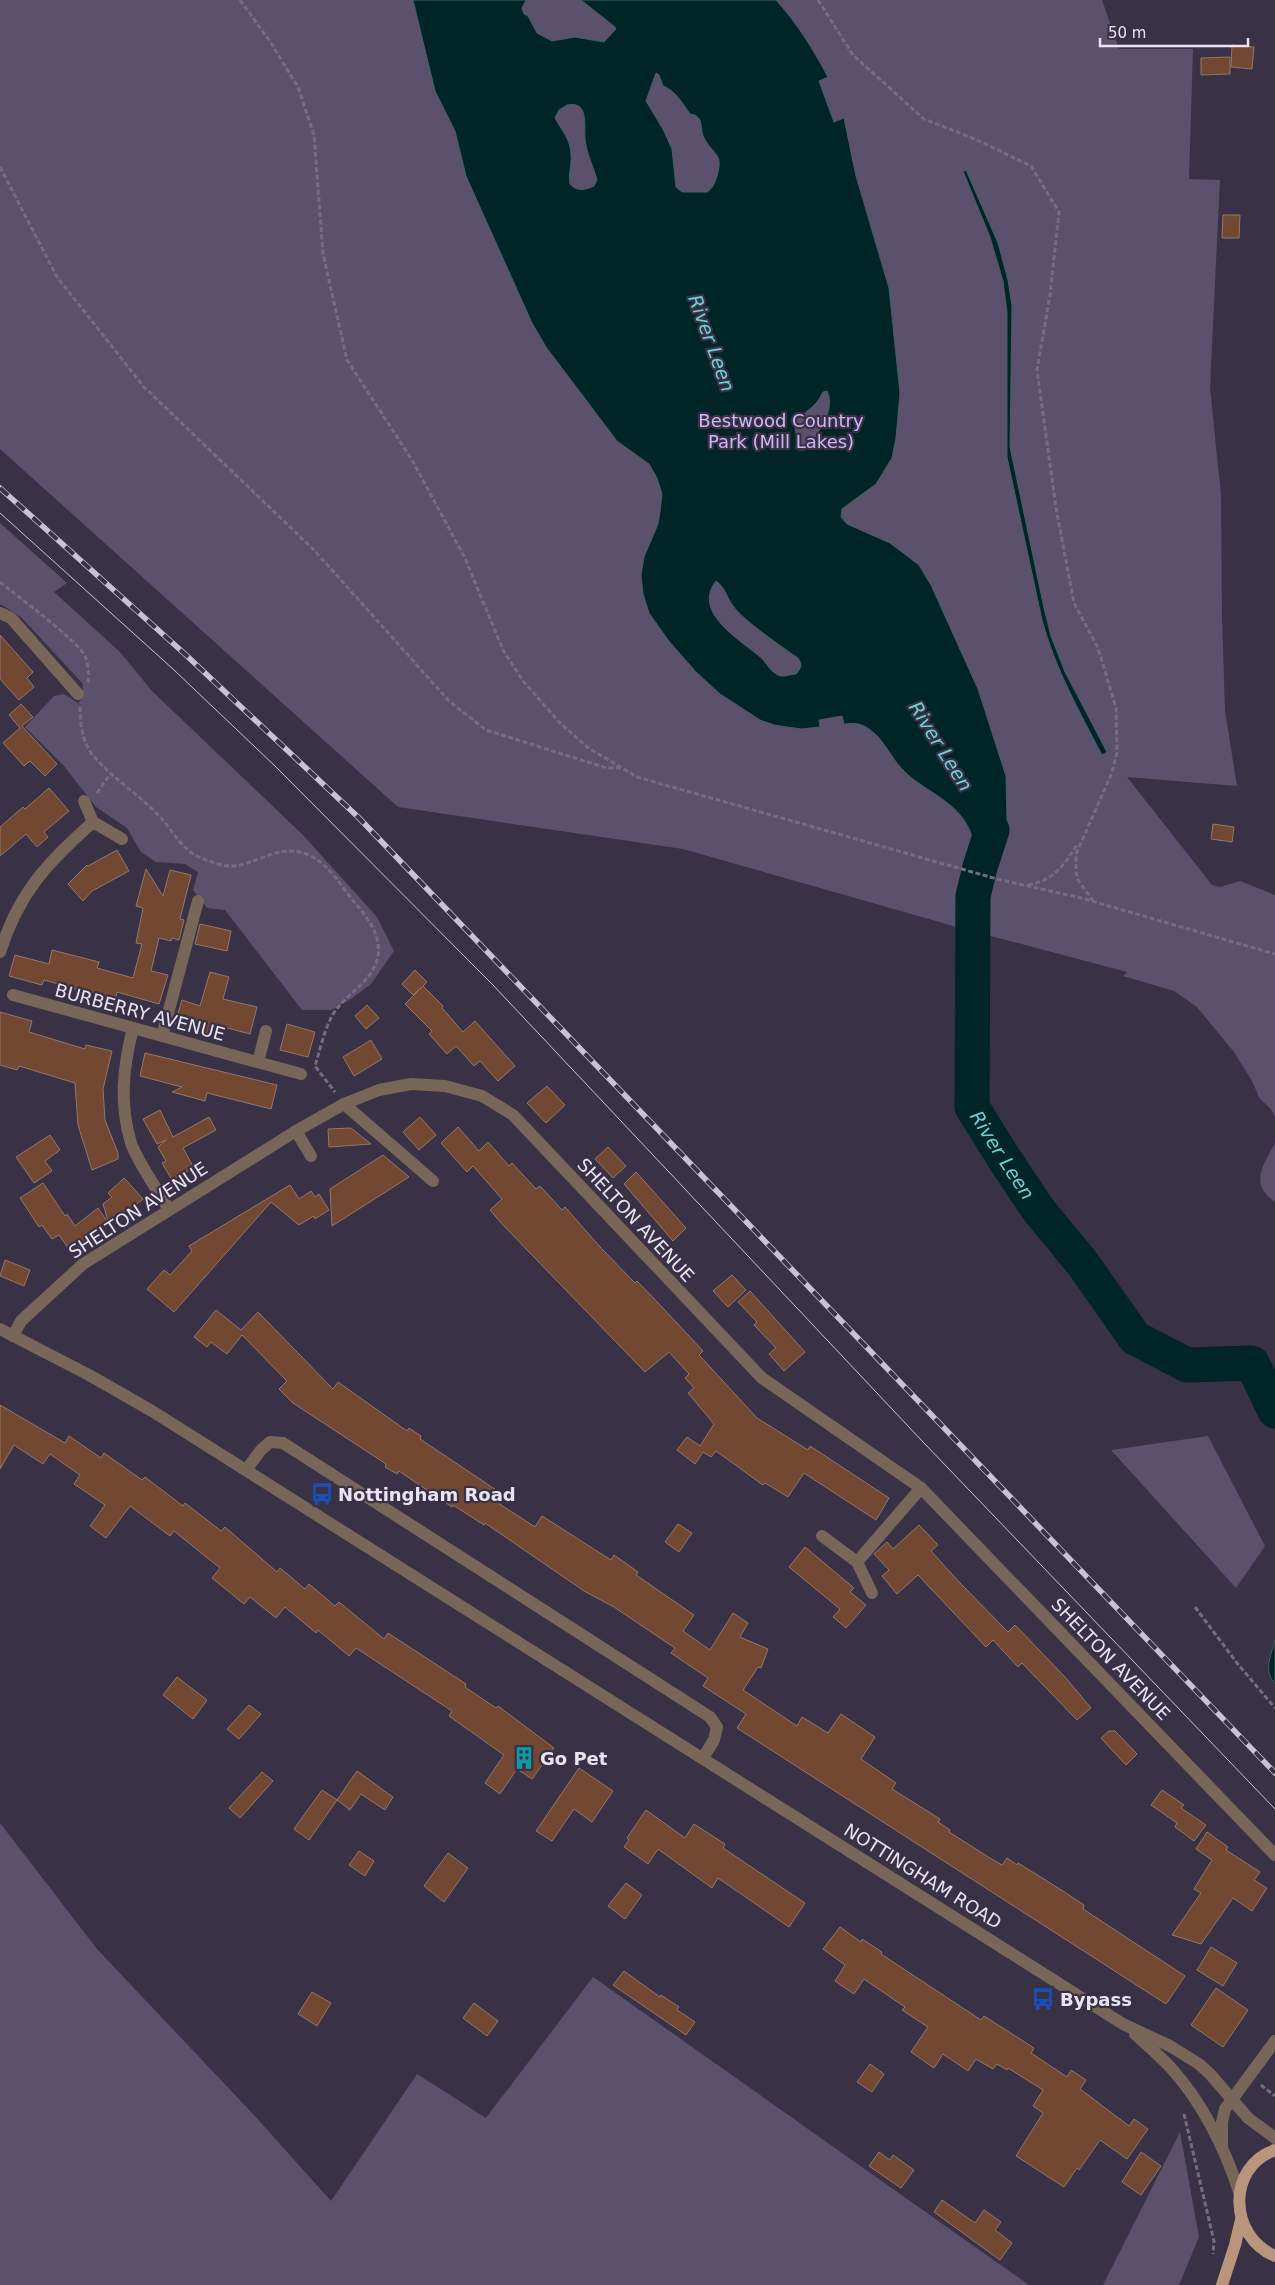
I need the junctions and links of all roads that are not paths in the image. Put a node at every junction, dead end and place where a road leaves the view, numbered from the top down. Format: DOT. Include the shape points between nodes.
graph roads {
  1 [pos="0,613"];
  2 [pos="82,695"];
  3 [pos="84,801"];
  4 [pos="93,822"];
  5 [pos="122,839"];
  6 [pos="198,901"];
  7 [pos="0,952"];
  8 [pos="13,995"];
  9 [pos="133,1028"];
  10 [pos="266,1031"];
  11 [pos="162,1036"];
  12 [pos="258,1062"];
  13 [pos="301,1074"];
  14 [pos="344,1104"];
  15 [pos="296,1131"];
  16 [pos="311,1156"];
  17 [pos="433,1181"];
  18 [pos="169,1210"];
  19 [pos="0,1329"];
  20 [pos="13,1336"];
  21 [pos="246,1470"];
  22 [pos="921,1488"];
  23 [pos="822,1536"];
  24 [pos="857,1562"];
  25 [pos="872,1593"];
  26 [pos="703,1758"];
  27 [pos="1275,1854"];
  28 [pos="1123,2024"];
  29 [pos="1275,2041"];
  30 [pos="1232,2101"];
  31 [pos="1275,2138"];
  32 [pos="1222,2148"];
  33 [pos="1275,2150"];
  34 [pos="1239,2192"];
  35 [pos="1241,2220"];
  36 [pos="1275,2256"];
  37 [pos="1222,2285"];
  1 -- 2 [label="street" via="11,618"];
  3 -- 4 [label="street"];
  4 -- 5 [label="street"];
  4 -- 7 [label="street" via="57,854 35,880 18,906"];
  6 -- 11 [label="street"];
  8 -- 9 [label="street, BURBERRY AVENUE"];
  9 -- 11 [label="street, BURBERRY AVENUE"];
  9 -- 18 [label="street" via="125,1059 122,1097 132,1144"];
  10 -- 12 [label="street"];
  11 -- 12 [label="street, BURBERRY AVENUE"];
  12 -- 13 [label="street, BURBERRY AVENUE"];
  14 -- 15 [label="street, SHELTON AVENUE"];
  14 -- 17 [label="street"];
  14 -- 22 [label="street, SHELTON AVENUE" via="379,1090 411,1084 445,1086 482,1096 513,1115 762,1378"];
  15 -- 16 [label="street"];
  15 -- 18 [label="street, SHELTON AVENUE"];
  18 -- 20 [label="street, SHELTON AVENUE" via="83,1264 21,1321"];
  19 -- 20 [label="street, NOTTINGHAM ROAD"];
  20 -- 21 [label="street, NOTTINGHAM ROAD" via="96,1380"];
  21 -- 26 [label="street, NOTTINGHAM ROAD"];
  21 -- 26 [label="street" via="270,1442 283,1443 710,1717 717,1727 714,1740"];
  22 -- 24 [label="street"];
  22 -- 27 [label="street, SHELTON AVENUE"];
  23 -- 24 [label="street"];
  24 -- 25 [label="street"];
  26 -- 28 [label="street, NOTTINGHAM ROAD"];
  28 -- 30 [label="street, NOTTINGHAM ROAD" via="1199,2064"];
  28 -- 32 [label="street, NOTTINGHAM ROAD" via="1183,2082"];
  29 -- 30 [label="street"];
  30 -- 31 [label="street, NOTTINGHAM ROAD" via="1258,2127"];
  30 -- 32 [label="street" via="1225,2109 1222,2122"];
  32 -- 34 [label="street, NOTTINGHAM ROAD"];
  33 -- 34 [label="main road" via="1266,2153 1248,2169"];
  34 -- 35 [label="main road"];
  35 -- 36 [label="main road" via="1250,2238 1265,2252"];
  35 -- 37 [label="main road"];
}
